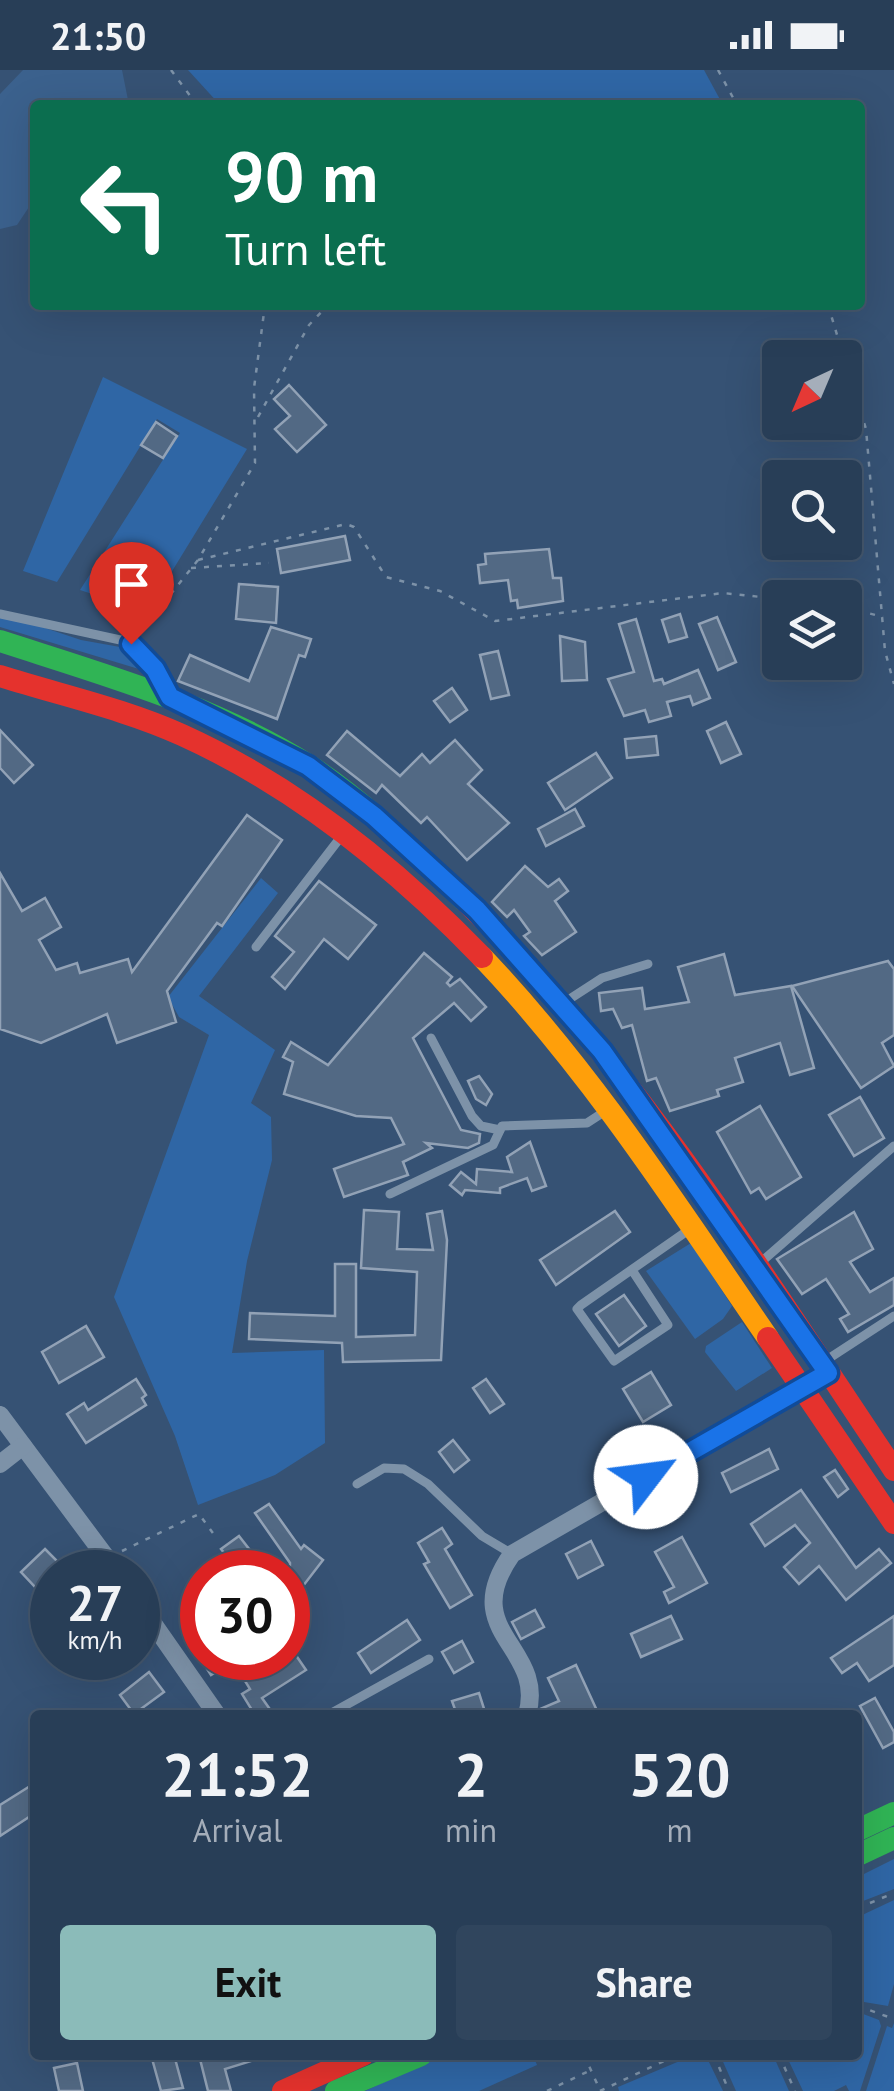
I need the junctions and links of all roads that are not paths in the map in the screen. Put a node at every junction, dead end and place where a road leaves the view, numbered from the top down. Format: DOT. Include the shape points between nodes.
graph roads {
  1 [pos="0,614"];
  2 [pos="0,642"];
  3 [pos="0,676"];
  4 [pos="170,697"];
  5 [pos="180,734"];
  6 [pos="344,833"];
  7 [pos="256,947"];
  8 [pos="648,964"];
  9 [pos="563,1003"];
  10 [pos="431,1038"];
  11 [pos="643,1108"];
  12 [pos="615,1115"];
  13 [pos="500,1130"];
  14 [pos="894,1146"];
  15 [pos="390,1194"];
  16 [pos="692,1227"];
  17 [pos="755,1267"];
  18 [pos="632,1270"];
  19 [pos="894,1316"];
  20 [pos="824,1368"];
  21 [pos="802,1388"];
  22 [pos="0,1415"];
  23 [pos="23,1446"];
  24 [pos="0,1464"];
  25 [pos="894,1470"];
  26 [pos="357,1484"];
  27 [pos="894,1523"];
  28 [pos="100,1550"];
  29 [pos="512,1554"];
  30 [pos="160,1634"];
  31 [pos="429,1659"];
  32 [pos="213,1710"];
  33 [pos="337,1710"];
  34 [pos="527,1710"];
  35 [pos="894,1813"];
  36 [pos="862,1828"];
  37 [pos="894,1838"];
  38 [pos="862,1853"];
  39 [pos="355,2060"];
  40 [pos="400,2060"];
  41 [pos="328,2077"];
  42 [pos="283,2091"];
  1 -- 4 [label="lane" via="131,644"];
  2 -- 4 [label="main road"];
  3 -- 5 [label="main road"];
  4 -- 5 [label="lane"];
  4 -- 9 [label="main road" via="308,766 374,816 477,910"];
  5 -- 6 [label="main road" via="294,794"];
  6 -- 7 [label="lane"];
  6 -- 12 [label="main road" via="488,959"];
  8 -- 9 [label="lane" via="602,978"];
  9 -- 11 [label="main road"];
  10 -- 13 [label="lane" via="472,1116"];
  11 -- 12 [label="main road"];
  11 -- 17 [label="main road"];
  12 -- 13 [label="lane"];
  12 -- 16 [label="main road"];
  13 -- 15 [label="lane" via="493,1145"];
  14 -- 17 [label="lane"];
  16 -- 18 [label="lane"];
  16 -- 21 [label="main road"];
  17 -- 20 [label="main road"];
  18 -- 18 [label="lane" via="577,1309 614,1362 668,1324"];
  19 -- 20 [label="lane"];
  20 -- 21 [label="street"];
  20 -- 25 [label="main road"];
  21 -- 27 [label="main road"];
  21 -- 29 [label="street"];
  22 -- 23 [label="street"];
  23 -- 24 [label="street"];
  23 -- 28 [label="street"];
  26 -- 29 [label="lane" via="384,1468 404,1469"];
  29 -- 34 [label="street" via="490,1596 532,1694"];
  30 -- 32 [label="street"];
  31 -- 33 [label="lane"];
  35 -- 36 [label="main road"];
  37 -- 38 [label="main road"];
  39 -- 41 [label="main road"];
  40 -- 41 [label="main road"];
  41 -- 42 [label="main road"];
}
